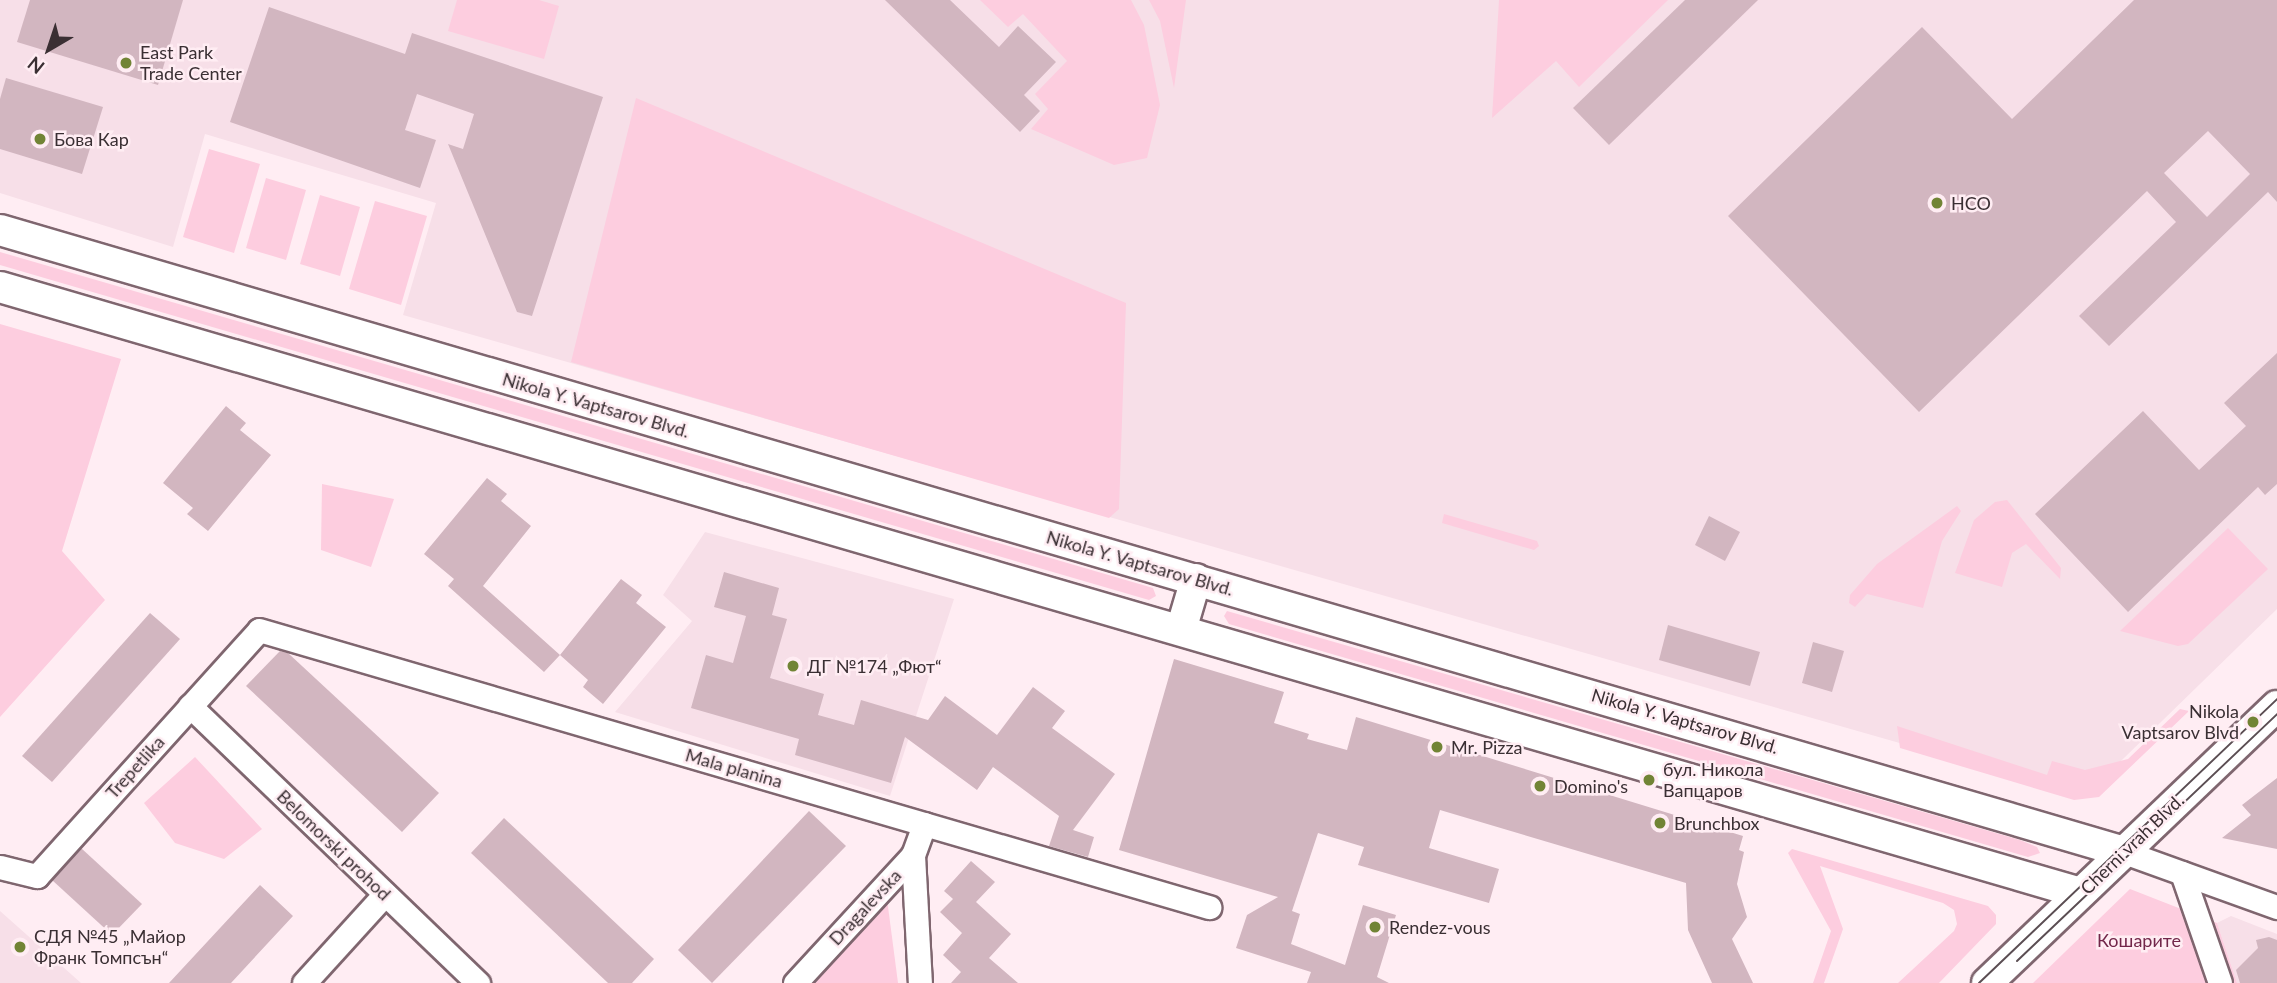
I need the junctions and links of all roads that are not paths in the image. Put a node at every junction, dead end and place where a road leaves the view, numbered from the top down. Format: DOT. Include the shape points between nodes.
graph roads {
  1 [pos="0,230"];
  2 [pos="0,287"];
  3 [pos="1196,579"];
  4 [pos="259,630"];
  5 [pos="1181,630"];
  6 [pos="190,706"];
  7 [pos="2277,706"];
  8 [pos="924,824"];
  9 [pos="2124,852"];
  10 [pos="913,855"];
  11 [pos="0,867"];
  12 [pos="2182,873"];
  13 [pos="2080,893"];
  14 [pos="386,894"];
  15 [pos="1209,907"];
  16 [pos="2277,907"];
  17 [pos="304,983"];
  18 [pos="478,983"];
  19 [pos="795,983"];
  20 [pos="920,983"];
  21 [pos="1987,983"];
  22 [pos="2220,983"];
  1 -- 3 [label="main road, Nikola Y. Vaptsarov Blvd."];
  2 -- 5 [label="main road"];
  3 -- 5 [label="main road"];
  3 -- 9 [label="main road, Nikola Y. Vaptsarov Blvd."];
  4 -- 6 [label="street, Trepetlika"];
  4 -- 8 [label="street, Mala planina"];
  5 -- 13 [label="main road"];
  6 -- 11 [label="street, Trepetlika" via="37,876"];
  6 -- 14 [label="street, Belomorski prohod"];
  7 -- 9 [label="main road, Cherni vrah Blvd."];
  8 -- 10 [label="street, Dragalevska"];
  8 -- 15 [label="street, Mala planina"];
  9 -- 12 [label="street, Nikola Y. Vaptsarov Blvd."];
  9 -- 13 [label="main road, Cherni vrah Blvd."];
  10 -- 19 [label="street, Dragalevska"];
  10 -- 20 [label="street"];
  12 -- 16 [label="street, Nikola Y. Vaptsarov Blvd."];
  12 -- 22 [label="street"];
  13 -- 21 [label="main road, Cherni vrah Blvd."];
  14 -- 17 [label="street"];
  14 -- 18 [label="street, Belomorski prohod"];
}
